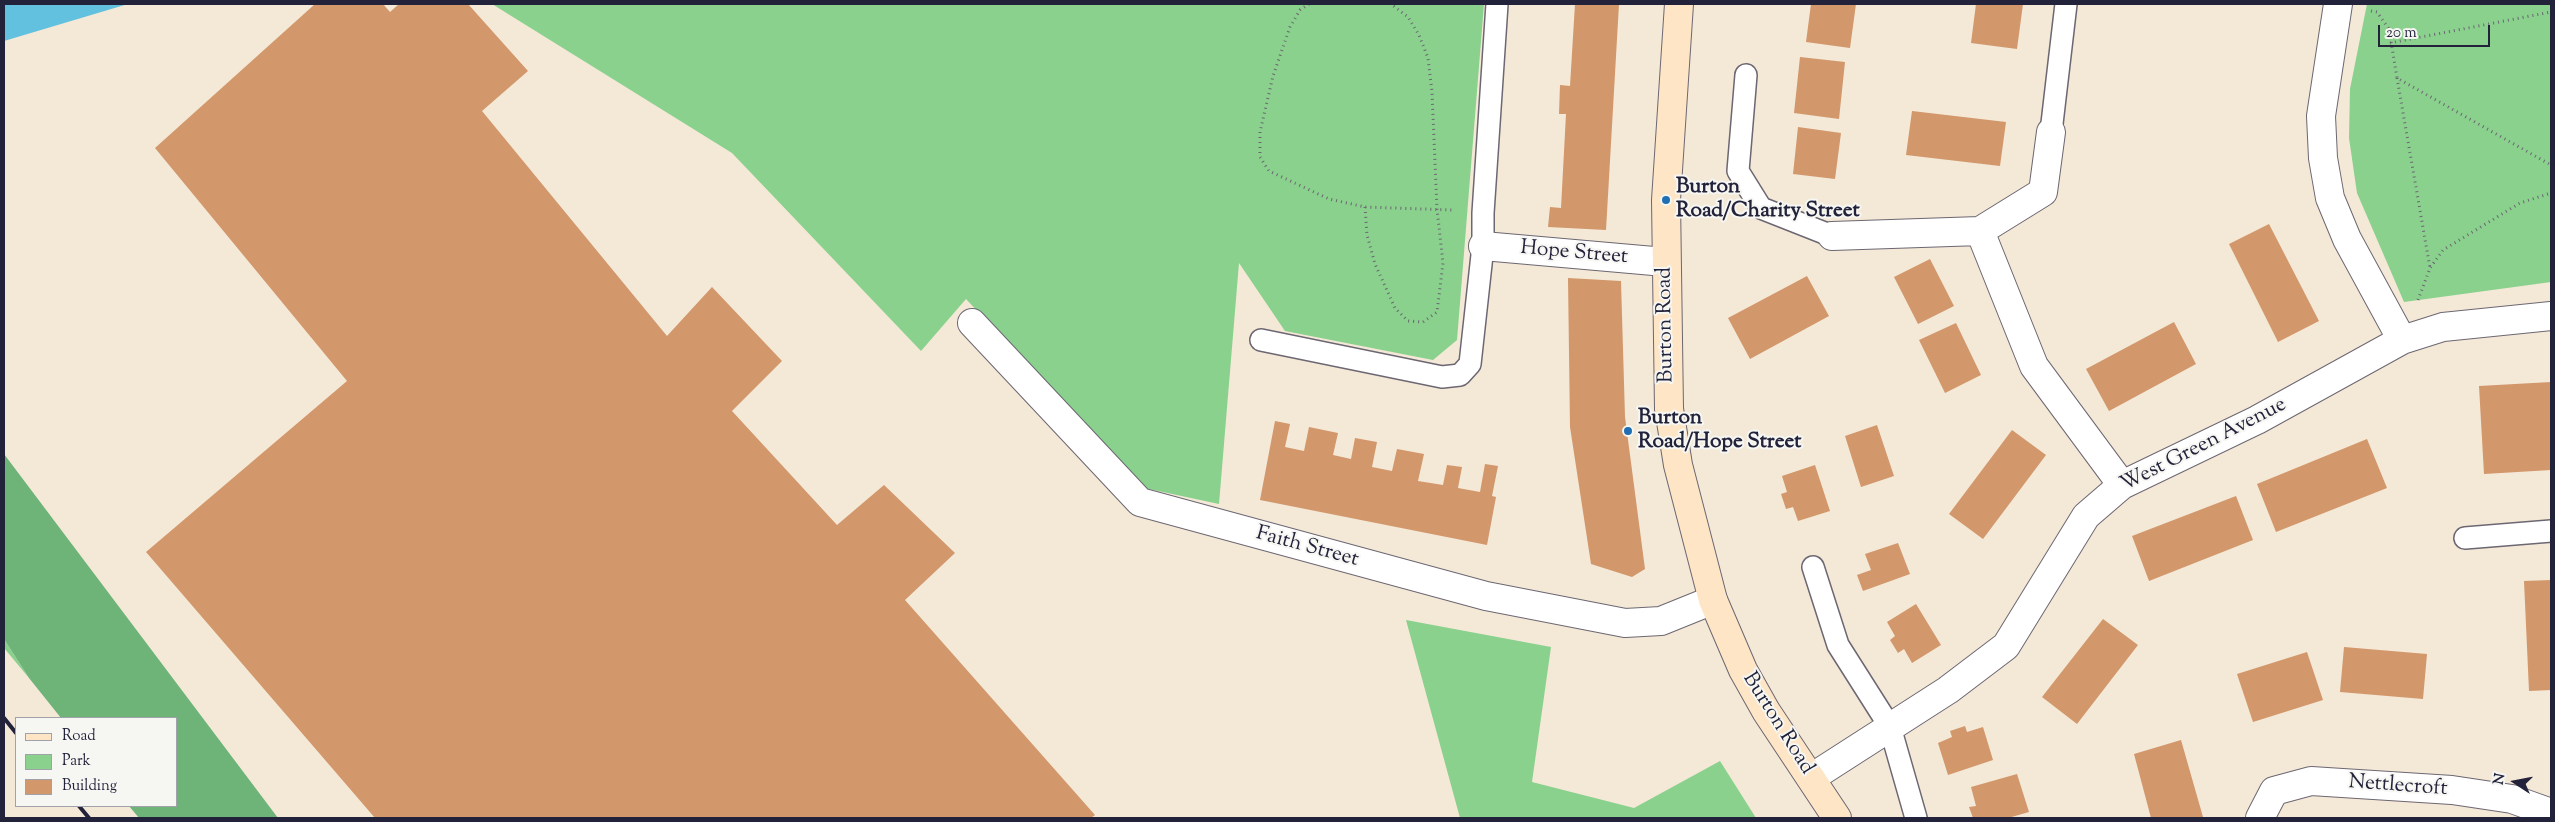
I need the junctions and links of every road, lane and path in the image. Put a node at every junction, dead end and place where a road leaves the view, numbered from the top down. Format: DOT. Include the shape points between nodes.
graph roads {
  1 [pos="1309,4"];
  2 [pos="1391,4"];
  3 [pos="1497,4"];
  4 [pos="1678,4"];
  5 [pos="2066,4"];
  6 [pos="2338,4"];
  7 [pos="2369,10"];
  8 [pos="2551,12"];
  9 [pos="2390,43"];
  10 [pos="1746,75"];
  11 [pos="2397,78"];
  12 [pos="2051,132"];
  13 [pos="2551,165"];
  14 [pos="2551,193"];
  15 [pos="1365,207"];
  16 [pos="1437,208"];
  17 [pos="1980,231"];
  18 [pos="1832,236"];
  19 [pos="1482,246"];
  20 [pos="1666,262"];
  21 [pos="2430,268"];
  22 [pos="2551,316"];
  23 [pos="972,324"];
  24 [pos="1262,340"];
  25 [pos="2402,340"];
  26 [pos="2122,485"];
  27 [pos="2551,531"];
  28 [pos="2465,538"];
  29 [pos="1813,567"];
  30 [pos="1713,600"];
  31 [pos="1890,727"];
  32 [pos="1811,778"];
  33 [pos="2551,813"];
  34 [pos="1836,818"];
  35 [pos="1916,818"];
  36 [pos="2260,818"];
  1 -- 15 [label="path" via="1300,10 1290,27 1273,76 1260,132 1260,157 1270,171 1295,184 1329,199"];
  2 -- 16 [label="path" via="1408,17 1428,58"];
  3 -- 19 [label="lane"];
  4 -- 20 [label="street, Burton Road" via="1666,200"];
  5 -- 12 [label="lane"];
  6 -- 25 [label="street" via="2320,116 2330,198 2347,240"];
  7 -- 9 [label="path" via="2378,12 2389,29"];
  8 -- 9 [label="path"];
  9 -- 11 [label="path"];
  10 -- 18 [label="lane" via="1738,171 1761,208"];
  11 -- 13 [label="path"];
  11 -- 21 [label="path"];
  12 -- 17 [label="street" via="2043,192"];
  14 -- 21 [label="path" via="2520,204 2443,250"];
  15 -- 16 [label="path"];
  15 -- 16 [label="path" via="1367,235 1375,264 1395,308 1408,321 1423,322 1437,312 1440,294 1443,263"];
  17 -- 18 [label="street"];
  17 -- 26 [label="street" via="2034,366"];
  19 -- 20 [label="street, Hope Street"];
  19 -- 24 [label="lane" via="1470,364 1460,375 1442,377"];
  20 -- 30 [label="street, Burton Road" via="1669,409 1678,465"];
  21 -- 25 [label="path"];
  22 -- 25 [label="street, West Green Avenue" via="2443,327"];
  23 -- 30 [label="street, Faith Street" via="1140,502 1486,596 1625,623 1661,621"];
  25 -- 26 [label="street, West Green Avenue" via="2257,420"];
  26 -- 31 [label="street, West Green Avenue" via="2086,516 2006,646 1948,690"];
  27 -- 28 [label="lane"];
  29 -- 31 [label="lane" via="1838,645"];
  30 -- 32 [label="street, Burton Road" via="1743,670"];
  31 -- 32 [label="street, West Green Avenue"];
  31 -- 35 [label="lane"];
  32 -- 34 [label="street, Burton Road"];
  33 -- 36 [label="street, Nettlecroft" via="2512,799 2452,790 2311,781 2274,791"];
}
